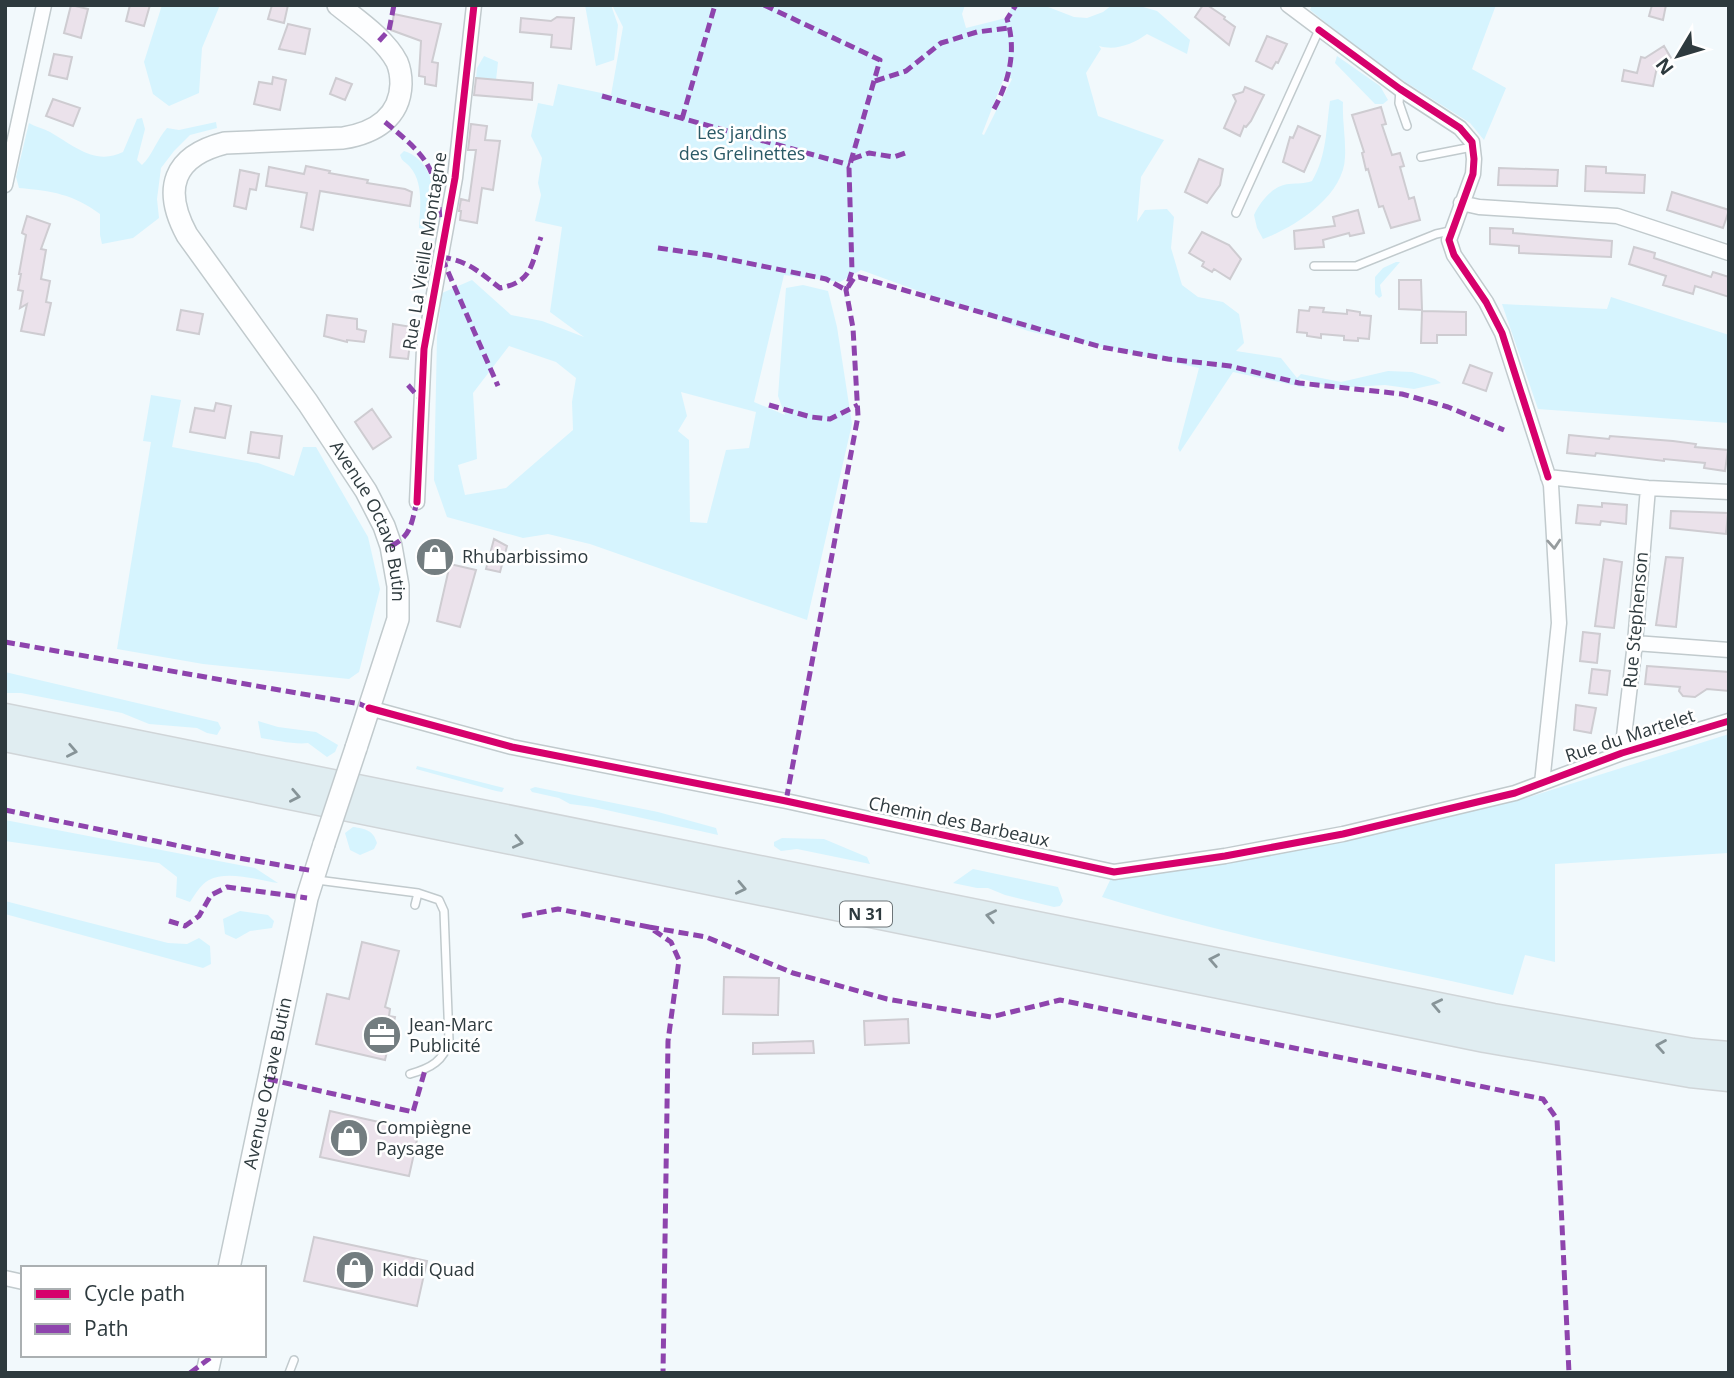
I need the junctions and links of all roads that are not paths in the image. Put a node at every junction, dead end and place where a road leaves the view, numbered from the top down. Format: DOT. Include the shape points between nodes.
graph roads {
  1 [pos="44,5"];
  2 [pos="338,5"];
  3 [pos="474,5"];
  4 [pos="1289,5"];
  5 [pos="1319,30"];
  6 [pos="1400,89"];
  7 [pos="1407,126"];
  8 [pos="1473,147"];
  9 [pos="1421,158"];
  10 [pos="5,186"];
  11 [pos="1461,202"];
  12 [pos="1236,214"];
  13 [pos="1450,231"];
  14 [pos="1729,253"];
  15 [pos="1314,266"];
  16 [pos="1548,477"];
  17 [pos="1648,488"];
  18 [pos="1729,492"];
  19 [pos="417,502"];
  20 [pos="1635,643"];
  21 [pos="1729,650"];
  22 [pos="369,708"];
  23 [pos="5,717"];
  24 [pos="1729,721"];
  25 [pos="5,738"];
  26 [pos="1622,752"];
  27 [pos="1542,783"];
  28 [pos="311,880"];
  29 [pos="418,893"];
  30 [pos="415,905"];
  31 [pos="1729,1055"];
  32 [pos="410,1074"];
  33 [pos="1729,1079"];
  34 [pos="229,1266"];
  35 [pos="294,1360"];
  36 [pos="289,1373"];
  1 -- 10 [label="street"];
  2 -- 22 [label="main road, Avenue Octave Butin" via="368,29 397,63 401,92 385,122 343,138 225,143 206,148 184,164 173,191 174,207 187,235 308,403 384,526 396,565 398,619"];
  3 -- 19 [label="street, Rue La Vieille Montagne" via="455,178 424,349"];
  4 -- 5 [label="street"];
  5 -- 6 [label="street"];
  5 -- 12 [label="lane"];
  6 -- 7 [label="lane" via="1399,103"];
  6 -- 8 [label="street" via="1460,128"];
  8 -- 9 [label="lane"];
  8 -- 11 [label="street" via="1473,174"];
  11 -- 13 [label="street"];
  11 -- 14 [label="street" via="1617,216"];
  13 -- 15 [label="lane" via="1356,266"];
  13 -- 16 [label="street" via="1454,255 1502,333"];
  16 -- 17 [label="street"];
  16 -- 27 [label="street, one-way" via="1559,623"];
  17 -- 18 [label="street"];
  17 -- 20 [label="street, Rue Stephenson"];
  20 -- 21 [label="street"];
  20 -- 26 [label="street, Rue Stephenson"];
  22 -- 27 [label="street, Chemin des Barbeaux" via="512,747 1114,872 1343,834"];
  22 -- 28 [label="main road, Avenue Octave Butin, bridge"];
  31 -- 23 [label="highway, N 31, one-way" via="1493,1017"];
  24 -- 26 [label="street, Rue du Martelet"];
  25 -- 33 [label="highway, N 31, one-way" via="1485,1039"];
  26 -- 27 [label="street, Rue du Martelet"];
  28 -- 29 [label="lane"];
  28 -- 34 [label="main road, Avenue Octave Butin"];
  29 -- 30 [label="lane"];
  29 -- 32 [label="lane" via="439,900 444,911 449,1040 445,1055 431,1068"];
  35 -- 36 [label="lane"];
}
